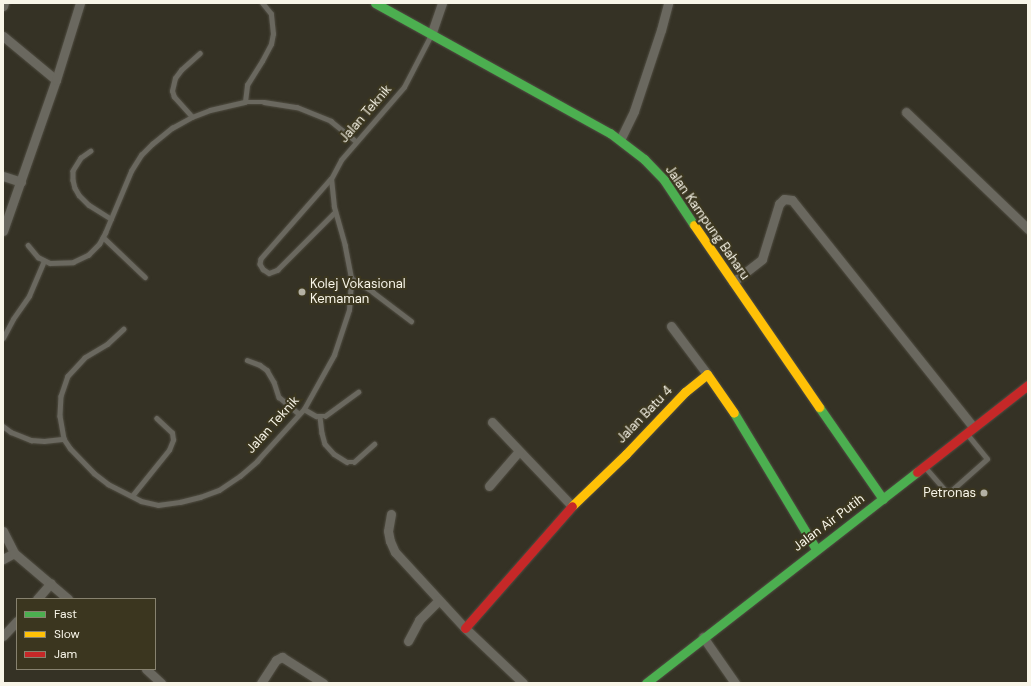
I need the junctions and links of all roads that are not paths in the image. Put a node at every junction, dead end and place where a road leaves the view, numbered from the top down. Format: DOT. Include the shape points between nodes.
graph roads {
  1 [pos="4,3"];
  2 [pos="80,3"];
  3 [pos="262,3"];
  4 [pos="375,3"];
  5 [pos="442,3"];
  6 [pos="668,3"];
  7 [pos="3,6"];
  8 [pos="431,35"];
  9 [pos="3,36"];
  10 [pos="200,53"];
  11 [pos="56,80"];
  12 [pos="245,102"];
  13 [pos="906,112"];
  14 [pos="192,116"];
  15 [pos="620,140"];
  16 [pos="356,141"];
  17 [pos="91,151"];
  18 [pos="3,176"];
  19 [pos="331,179"];
  20 [pos="21,182"];
  21 [pos="335,212"];
  22 [pos="111,219"];
  23 [pos="1028,229"];
  24 [pos="3,231"];
  25 [pos="103,237"];
  26 [pos="28,245"];
  27 [pos="44,261"];
  28 [pos="145,277"];
  29 [pos="351,278"];
  30 [pos="732,282"];
  31 [pos="411,321"];
  32 [pos="672,326"];
  33 [pos="124,329"];
  34 [pos="3,338"];
  35 [pos="247,360"];
  36 [pos="707,374"];
  37 [pos="1028,386"];
  38 [pos="358,392"];
  39 [pos="304,409"];
  40 [pos="299,414"];
  41 [pos="320,417"];
  42 [pos="157,419"];
  43 [pos="492,422"];
  44 [pos="3,426"];
  45 [pos="970,431"];
  46 [pos="64,439"];
  47 [pos="374,444"];
  48 [pos="519,451"];
  49 [pos="924,466"];
  50 [pos="489,486"];
  51 [pos="132,496"];
  52 [pos="883,499"];
  53 [pos="572,506"];
  54 [pos="390,514"];
  55 [pos="3,531"];
  56 [pos="816,549"];
  57 [pos="14,553"];
  58 [pos="3,559"];
  59 [pos="51,584"];
  60 [pos="38,598"];
  61 [pos="67,598"];
  62 [pos="439,600"];
  63 [pos="16,622"];
  64 [pos="466,628"];
  65 [pos="3,636"];
  66 [pos="704,637"];
  67 [pos="408,641"];
  68 [pos="147,670"];
  69 [pos="161,683"];
  70 [pos="261,683"];
  71 [pos="323,683"];
  72 [pos="523,683"];
  73 [pos="646,683"];
  74 [pos="735,683"];
  1 -- 7 [label="street"];
  2 -- 11 [label="street"];
  3 -- 12 [label="lane" via="271,14 273,34 271,44 247,85"];
  4 -- 8 [label="street, Jalan Kampung Baharu"];
  5 -- 8 [label="street"];
  6 -- 15 [label="street" via="634,111"];
  8 -- 15 [label="street, Jalan Kampung Baharu"];
  8 -- 16 [label="lane, Jalan Teknik" via="404,87"];
  9 -- 11 [label="street"];
  10 -- 14 [label="lane" via="181,70 172,91 174,97"];
  11 -- 20 [label="street"];
  12 -- 14 [label="lane"];
  12 -- 16 [label="lane" via="297,107 332,121"];
  13 -- 23 [label="street"];
  14 -- 22 [label="lane" via="163,134 141,155"];
  15 -- 30 [label="street, Jalan Kampung Baharu" via="644,159 664,180"];
  16 -- 19 [label="lane, Jalan Teknik" via="341,160"];
  17 -- 22 [label="lane" via="81,158 73,171 75,188 88,206"];
  18 -- 20 [label="street"];
  19 -- 21 [label="lane, Jalan Teknik"];
  19 -- 21 [label="lane" via="261,259 263,269 270,273 277,270"];
  20 -- 24 [label="street"];
  21 -- 29 [label="lane, Jalan Teknik"];
  22 -- 25 [label="lane"];
  25 -- 27 [label="lane" via="94,251 73,262 57,264"];
  25 -- 28 [label="lane"];
  26 -- 27 [label="lane"];
  27 -- 34 [label="lane" via="30,296"];
  29 -- 31 [label="lane"];
  29 -- 39 [label="lane, Jalan Teknik" via="346,324 334,355"];
  30 -- 45 [label="street" via="762,259 779,204 784,200 792,200"];
  30 -- 52 [label="street, Jalan Kampung Baharu"];
  32 -- 36 [label="street"];
  33 -- 46 [label="lane, Jalan Teknik" via="108,344 85,358 68,376 60,406"];
  35 -- 40 [label="lane" via="267,370 279,397"];
  36 -- 53 [label="street, Jalan Batu 4" via="685,392"];
  36 -- 56 [label="street" via="740,422"];
  37 -- 45 [label="street, Jalan Air Putih"];
  38 -- 41 [label="lane"];
  39 -- 40 [label="lane, Jalan Teknik"];
  39 -- 41 [label="lane"];
  40 -- 51 [label="lane, Jalan Teknik" via="257,461 219,490 180,502 158,505"];
  41 -- 47 [label="lane" via="325,444 334,454 347,462 354,462"];
  42 -- 51 [label="lane" via="172,433 174,440"];
  43 -- 48 [label="street"];
  44 -- 46 [label="lane" via="31,440"];
  45 -- 49 [label="street, Jalan Air Putih"];
  45 -- 49 [label="lane" via="987,459 951,491 945,490"];
  46 -- 51 [label="lane, Jalan Teknik" via="94,473 108,484"];
  48 -- 50 [label="street"];
  48 -- 53 [label="street"];
  49 -- 52 [label="street, Jalan Air Putih"];
  52 -- 56 [label="street, Jalan Air Putih"];
  53 -- 64 [label="street, Jalan Batu 4"];
  54 -- 62 [label="street" via="388,531 395,552"];
  55 -- 57 [label="street"];
  56 -- 66 [label="street, Jalan Air Putih"];
  57 -- 58 [label="street"];
  57 -- 59 [label="street"];
  59 -- 60 [label="street"];
  59 -- 61 [label="street"];
  62 -- 64 [label="street"];
  62 -- 67 [label="street" via="419,620"];
  63 -- 65 [label="street"];
  64 -- 72 [label="street"];
  66 -- 73 [label="street, Jalan Air Putih"];
  66 -- 74 [label="street"];
  68 -- 69 [label="street"];
  70 -- 71 [label="street" via="276,660 282,657"];
}
